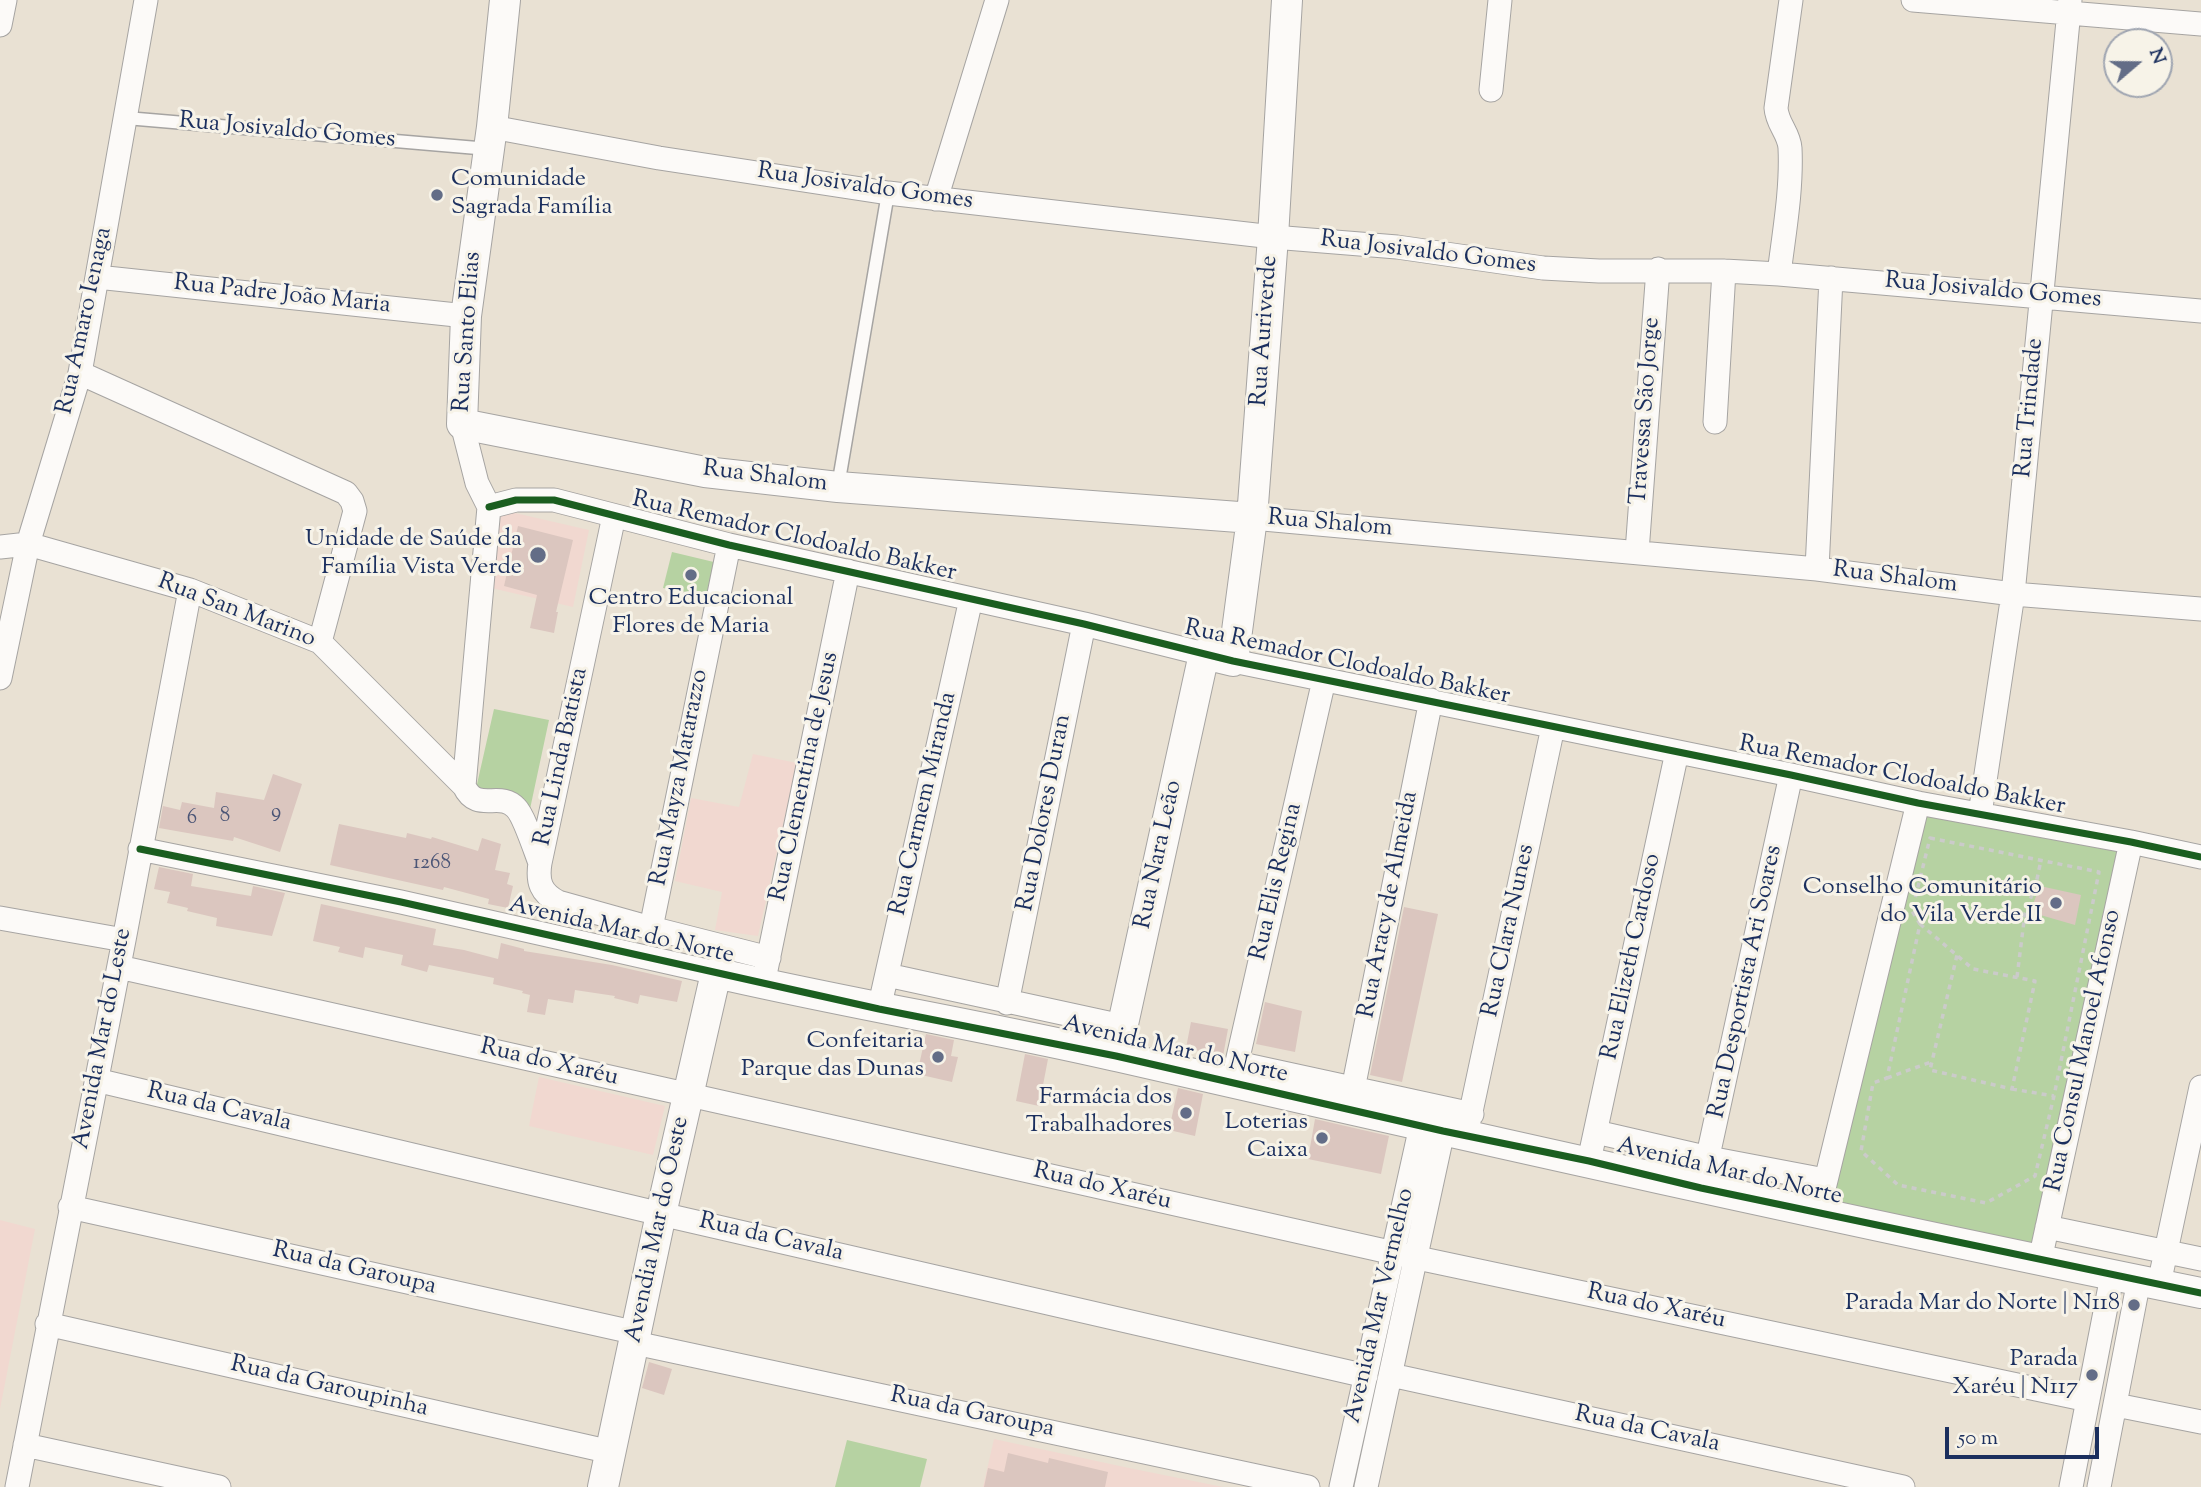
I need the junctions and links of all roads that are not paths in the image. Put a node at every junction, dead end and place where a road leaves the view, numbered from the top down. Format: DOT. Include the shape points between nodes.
graph roads {
  1 [pos="5,0"];
  2 [pos="146,0"];
  3 [pos="505,0"];
  4 [pos="996,0"];
  5 [pos="1287,0"];
  6 [pos="1500,0"];
  7 [pos="1791,0"];
  8 [pos="1913,0"];
  9 [pos="2069,6"];
  10 [pos="0,24"];
  11 [pos="2201,24"];
  12 [pos="1491,90"];
  13 [pos="126,118"];
  14 [pos="491,138"];
  15 [pos="888,193"];
  16 [pos="936,199"];
  17 [pos="1273,237"];
  18 [pos="1658,269"];
  19 [pos="1724,271"];
  20 [pos="1779,274"];
  21 [pos="97,277"];
  22 [pos="1831,278"];
  23 [pos="2041,296"];
  24 [pos="2201,312"];
  25 [pos="466,316"];
  26 [pos="80,373"];
  27 [pos="1714,422"];
  28 [pos="462,424"];
  29 [pos="838,487"];
  30 [pos="489,507"];
  31 [pos="614,516"];
  32 [pos="1252,518"];
  33 [pos="28,544"];
  34 [pos="729,545"];
  35 [pos="0,547"];
  36 [pos="1637,552"];
  37 [pos="1817,569"];
  38 [pos="848,571"];
  39 [pos="190,590"];
  40 [pos="2013,594"];
  41 [pos="971,599"];
  42 [pos="2201,609"];
  43 [pos="1084,624"];
  44 [pos="320,642"];
  45 [pos="1218,657"];
  46 [pos="0,678"];
  47 [pos="1324,680"];
  48 [pos="1431,700"];
  49 [pos="1553,727"];
  50 [pos="1677,752"];
  51 [pos="1791,775"];
  52 [pos="464,786"];
  53 [pos="1919,803"];
  54 [pos="1980,814"];
  55 [pos="2131,842"];
  56 [pos="140,849"];
  57 [pos="2201,857"];
  58 [pos="539,869"];
  59 [pos="0,918"];
  60 [pos="651,928"];
  61 [pos="124,940"];
  62 [pos="118,967"];
  63 [pos="766,971"];
  64 [pos="716,973"];
  65 [pos="887,975"];
  66 [pos="1007,1003"];
  67 [pos="879,1009"];
  68 [pos="1122,1026"];
  69 [pos="1116,1056"];
  70 [pos="1235,1073"];
  71 [pos="96,1080"];
  72 [pos="2201,1087"];
  73 [pos="688,1096"];
  74 [pos="1351,1099"];
  75 [pos="1451,1127"];
  76 [pos="1596,1132"];
  77 [pos="1709,1158"];
  78 [pos="1589,1161"];
  79 [pos="1825,1180"];
  80 [pos="1701,1188"];
  81 [pos="70,1207"];
  82 [pos="661,1213"];
  83 [pos="1818,1213"];
  84 [pos="2047,1227"];
  85 [pos="2166,1252"];
  86 [pos="1404,1254"];
  87 [pos="2201,1259"];
  88 [pos="2040,1260"];
  89 [pos="2137,1280"];
  90 [pos="2201,1293"];
  91 [pos="47,1324"];
  92 [pos="636,1338"];
  93 [pos="1391,1375"];
  94 [pos="1366,1376"];
  95 [pos="2088,1400"];
  96 [pos="2116,1405"];
  97 [pos="2201,1422"];
  98 [pos="25,1445"];
  99 [pos="611,1452"];
  100 [pos="16,1487"];
  101 [pos="219,1487"];
  102 [pos="603,1487"];
  103 [pos="1308,1487"];
  104 [pos="1341,1487"];
  105 [pos="1366,1487"];
  106 [pos="1903,1487"];
  107 [pos="2071,1487"];
  108 [pos="2099,1487"];
  1 -- 10 [label="street"];
  2 -- 13 [label="street, Rua Amaro Ienaga"];
  3 -- 14 [label="street, Rua Santo Elias"];
  4 -- 16 [label="street"];
  5 -- 17 [label="street, Rua Auriverde"];
  6 -- 12 [label="street"];
  7 -- 20 [label="street" via="1776,108 1790,148"];
  8 -- 9 [label="street"];
  9 -- 11 [label="street"];
  9 -- 23 [label="street, Rua Trindade"];
  13 -- 14 [label="lane, Rua Josivaldo Gomes"];
  13 -- 21 [label="street, Rua Amaro Ienaga"];
  14 -- 15 [label="street, Rua Josivaldo Gomes"];
  14 -- 25 [label="street, Rua Santo Elias"];
  15 -- 16 [label="street, Rua Josivaldo Gomes"];
  15 -- 29 [label="lane"];
  16 -- 17 [label="street, Rua Josivaldo Gomes"];
  17 -- 18 [label="street, Rua Josivaldo Gomes" via="1397,247 1543,268"];
  17 -- 32 [label="street, Rua Auriverde"];
  18 -- 19 [label="street, Rua Josivaldo Gomes"];
  18 -- 36 [label="street, Travessa São Jorge"];
  19 -- 20 [label="street, Rua Josivaldo Gomes"];
  19 -- 27 [label="street"];
  20 -- 22 [label="street, Rua Josivaldo Gomes"];
  21 -- 25 [label="street, Rua Padre João Maria"];
  21 -- 26 [label="street, Rua Amaro Ienaga"];
  22 -- 23 [label="street, Rua Josivaldo Gomes"];
  22 -- 37 [label="street"];
  23 -- 24 [label="street, Rua Josivaldo Gomes"];
  23 -- 40 [label="street, Rua Trindade"];
  25 -- 28 [label="street, Rua Santo Elias"];
  26 -- 33 [label="street, Rua Amaro Ienaga"];
  26 -- 44 [label="street" via="346,493 355,511"];
  28 -- 29 [label="street, Rua Shalom" via="705,472"];
  28 -- 30 [label="street, Rua Santo Elias" via="477,483"];
  29 -- 32 [label="street, Rua Shalom"];
  30 -- 31 [label="street, Rua Remador Clodoaldo Bakker" via="516,500 544,500"];
  30 -- 52 [label="street, Rua Santo Elias"];
  31 -- 34 [label="street, Rua Remador Clodoaldo Bakker"];
  31 -- 58 [label="street, Rua Linda Batista"];
  32 -- 36 [label="street, Rua Shalom"];
  32 -- 45 [label="street, Rua Auriverde"];
  33 -- 35 [label="street, Rua San Marino"];
  33 -- 39 [label="street, Rua San Marino"];
  33 -- 46 [label="street, Rua Amaro Ienaga"];
  34 -- 38 [label="street, Rua Remador Clodoaldo Bakker"];
  34 -- 60 [label="street, Rua Mayza Matarazzo"];
  36 -- 37 [label="street, Rua Shalom"];
  37 -- 40 [label="street, Rua Shalom"];
  38 -- 41 [label="street, Rua Remador Clodoaldo Bakker"];
  38 -- 63 [label="street, Rua Clementina de Jesus"];
  39 -- 44 [label="street, Rua San Marino"];
  39 -- 56 [label="street, Avenida Mar do Leste"];
  40 -- 42 [label="street, Rua Shalom"];
  40 -- 54 [label="street, Rua Trindade"];
  41 -- 43 [label="street, Rua Remador Clodoaldo Bakker"];
  41 -- 65 [label="street, Rua Carmem Miranda"];
  43 -- 45 [label="street, Rua Remador Clodoaldo Bakker"];
  43 -- 66 [label="street, Rua Dolores Duran"];
  44 -- 52 [label="street, Rua San Marino"];
  45 -- 47 [label="street, Rua Remador Clodoaldo Bakker"];
  45 -- 68 [label="street, Rua Nara Leão"];
  47 -- 48 [label="street, Rua Remador Clodoaldo Bakker"];
  47 -- 70 [label="street, Rua Elis Regina"];
  48 -- 49 [label="street, Rua Remador Clodoaldo Bakker"];
  48 -- 74 [label="street, Rua Aracy de Almeida"];
  49 -- 50 [label="street, Rua Remador Clodoaldo Bakker"];
  49 -- 75 [label="street, Rua Clara Nunes"];
  50 -- 51 [label="street, Rua Remador Clodoaldo Bakker"];
  50 -- 76 [label="street, Rua Elizeth Cardoso"];
  51 -- 53 [label="street, Rua Remador Clodoaldo Bakker"];
  51 -- 77 [label="street, Rua Desportista Ari Soares"];
  52 -- 58 [label="street, Rua San Marino" via="477,800 501,801 518,809"];
  53 -- 54 [label="street, Rua Remador Clodoaldo Bakker"];
  53 -- 79 [label="street"];
  54 -- 55 [label="street, Rua Remador Clodoaldo Bakker"];
  55 -- 57 [label="street, Rua Remador Clodoaldo Bakker"];
  55 -- 84 [label="street, Rua Consul Manoel Afonso"];
  56 -- 61 [label="street, Avenida Mar do Leste"];
  56 -- 64 [label="street, Avenida Mar do Norte"];
  58 -- 60 [label="street" via="541,888 550,898"];
  59 -- 61 [label="street"];
  60 -- 63 [label="street"];
  61 -- 62 [label="street, Avenida Mar do Leste"];
  62 -- 71 [label="street, Avenida Mar do Leste"];
  62 -- 73 [label="street, Rua do Xaréu"];
  63 -- 64 [label="street, Avenida Mar do Norte"];
  63 -- 67 [label="street, Avenida Mar do Norte"];
  64 -- 73 [label="street, Avendia Mar do Oeste"];
  65 -- 66 [label="street"];
  65 -- 67 [label="street, Rua Carmem Miranda"];
  66 -- 68 [label="street"];
  67 -- 69 [label="street, Avenida Mar do Norte"];
  68 -- 69 [label="street, Rua Nara Leão"];
  69 -- 70 [label="street, Avenida Mar do Norte"];
  70 -- 74 [label="street, Avenida Mar do Norte"];
  71 -- 81 [label="street, Avenida Mar do Leste"];
  71 -- 82 [label="street, Rua da Cavala"];
  72 -- 85 [label="street"];
  73 -- 82 [label="street, Avendia Mar do Oeste"];
  73 -- 86 [label="street, Rua do Xaréu"];
  74 -- 75 [label="street, Avenida Mar do Norte"];
  74 -- 75 [label="street"];
  75 -- 78 [label="street, Avenida Mar do Norte"];
  75 -- 86 [label="street, Avenida Mar Vermelho"];
  76 -- 77 [label="street"];
  76 -- 78 [label="street, Rua Elizeth Cardoso"];
  77 -- 79 [label="street"];
  77 -- 80 [label="street, Rua Desportista Ari Soares"];
  78 -- 80 [label="street, Avenida Mar do Norte"];
  79 -- 83 [label="street"];
  80 -- 83 [label="street, Avenida Mar do Norte"];
  81 -- 91 [label="street, Avenida Mar do Leste"];
  81 -- 92 [label="street, Rua da Garoupa"];
  82 -- 92 [label="street, Avendia Mar do Oeste"];
  82 -- 94 [label="street, Rua da Cavala"];
  83 -- 88 [label="street, Avenida Mar do Norte"];
  84 -- 85 [label="street"];
  84 -- 88 [label="street, Rua Consul Manoel Afonso"];
  85 -- 87 [label="street"];
  85 -- 89 [label="street"];
  86 -- 93 [label="street, Avenida Mar Vermelho"];
  86 -- 94 [label="street, Avenida Mar Vermelho"];
  86 -- 95 [label="street, Rua do Xaréu"];
  88 -- 89 [label="street, Avenida Mar do Norte"];
  89 -- 90 [label="street, Avenida Mar do Norte"];
  89 -- 95 [label="street"];
  89 -- 96 [label="street"];
  91 -- 98 [label="street, Avenida Mar do Leste"];
  91 -- 99 [label="street, Rua da Garoupinha"];
  92 -- 99 [label="street, Avendia Mar do Oeste"];
  92 -- 103 [label="street, Rua da Garoupa"];
  93 -- 105 [label="street, Avenida Mar Vermelho"];
  93 -- 106 [label="street, Rua da Cavala"];
  94 -- 104 [label="street, Avenida Mar Vermelho"];
  95 -- 107 [label="street"];
  96 -- 97 [label="street"];
  96 -- 108 [label="street"];
  98 -- 100 [label="street, Avenida Mar do Leste"];
  98 -- 101 [label="street"];
  99 -- 102 [label="street, Avendia Mar do Oeste"];
}
